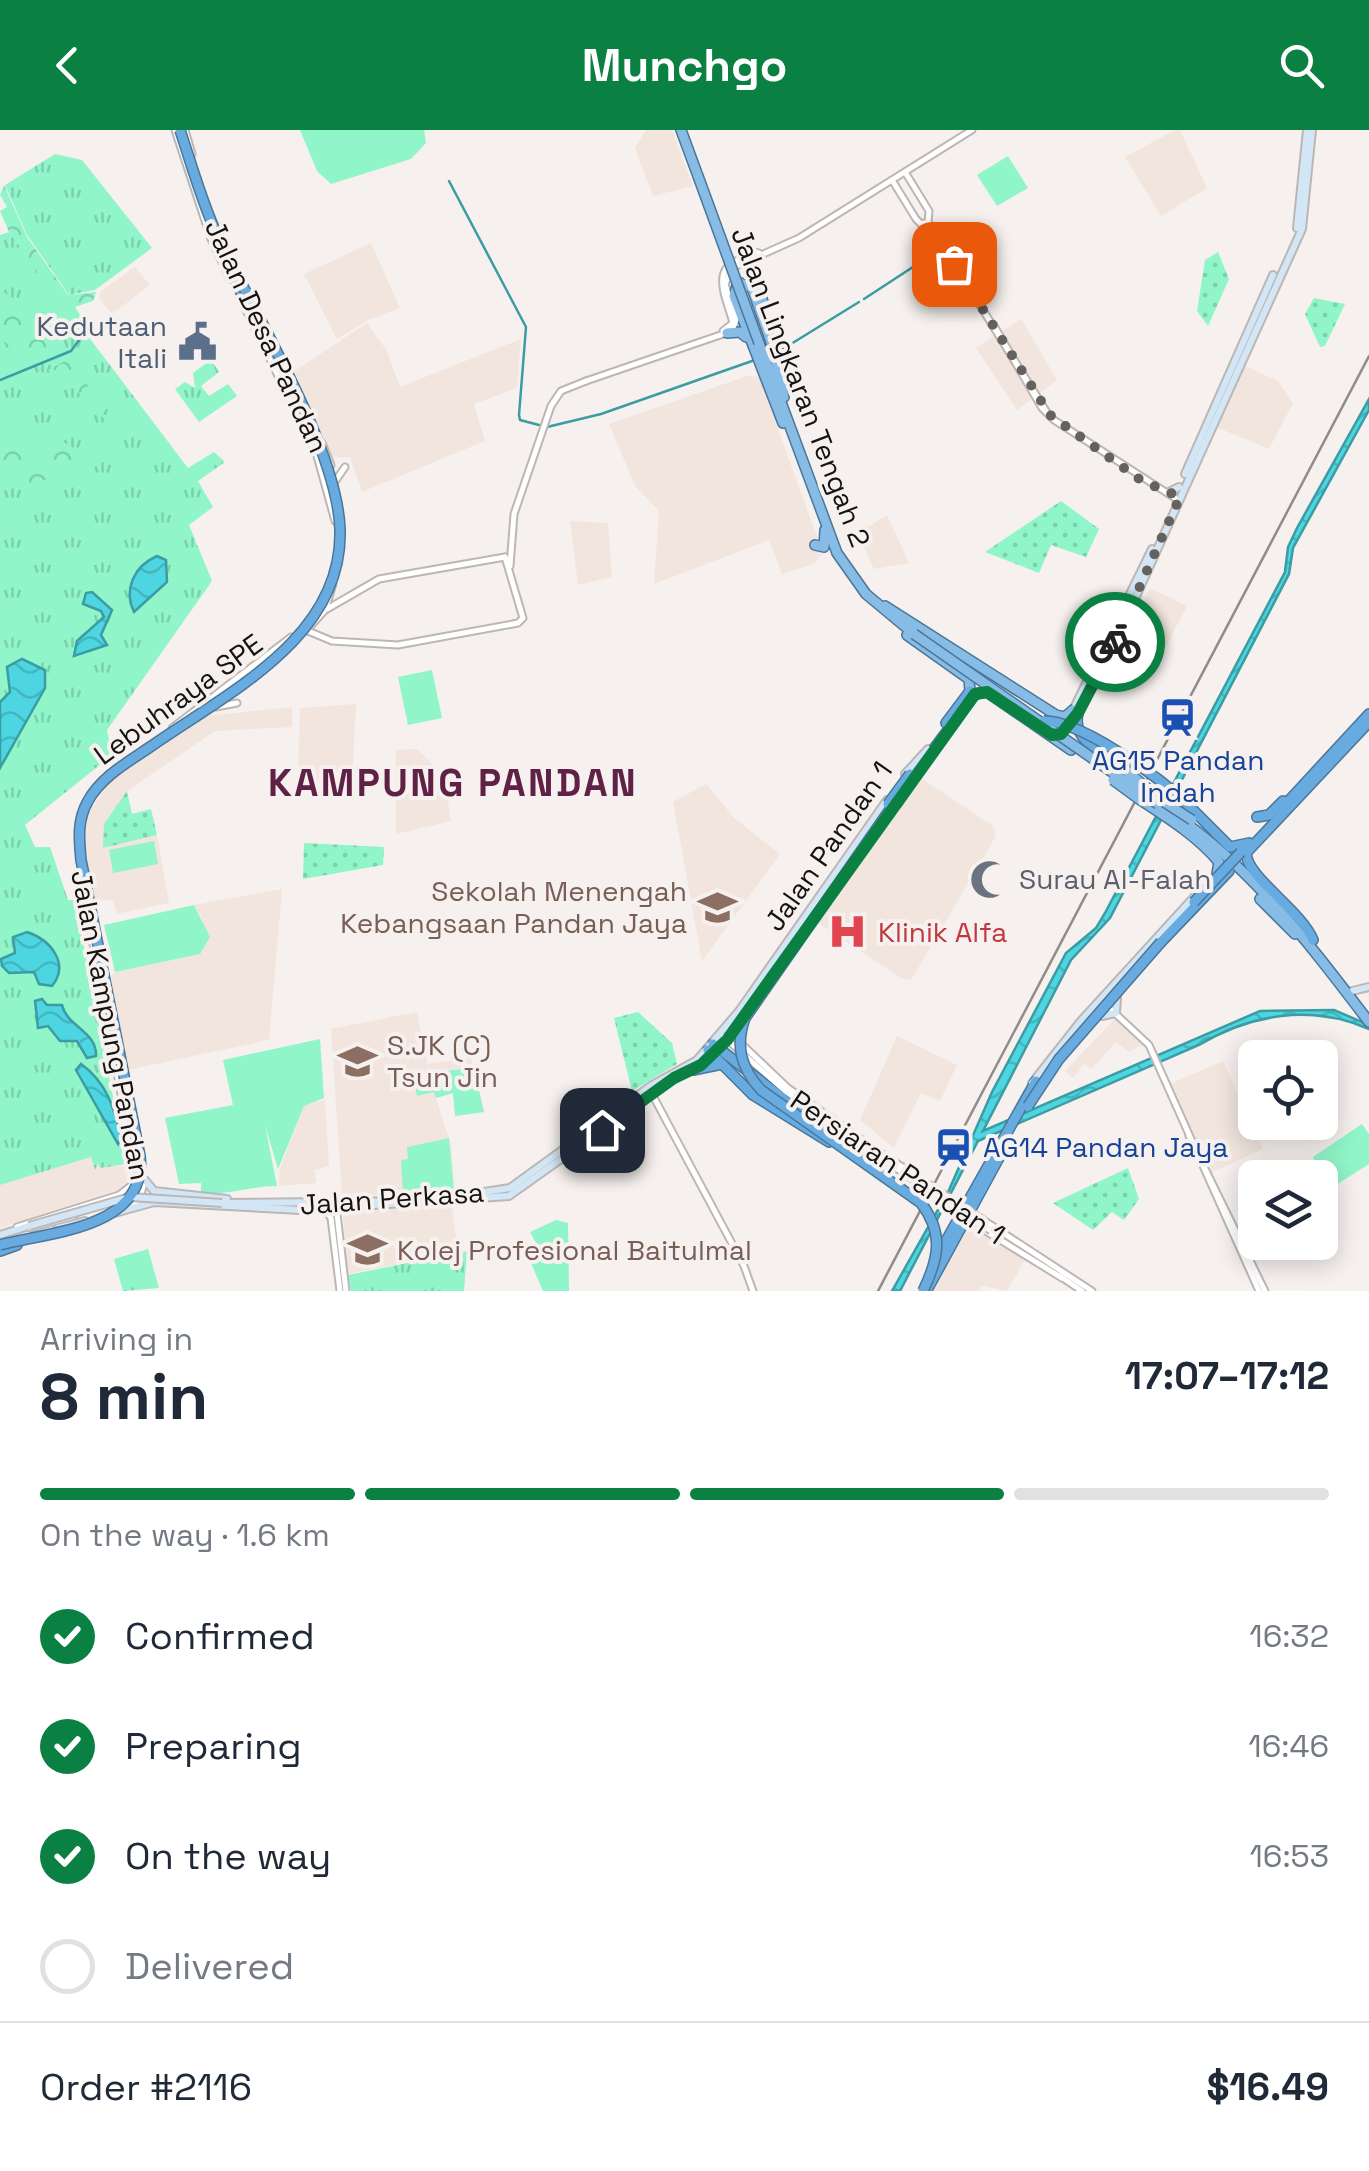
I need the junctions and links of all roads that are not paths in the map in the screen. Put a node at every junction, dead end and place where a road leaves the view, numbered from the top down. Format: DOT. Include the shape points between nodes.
graph roads {
  1 [pos="179,130"];
  2 [pos="684,130"];
  3 [pos="972,130"];
  4 [pos="1310,130"];
  5 [pos="905,172"];
  6 [pos="892,180"];
  7 [pos="207,205"];
  8 [pos="928,222"];
  9 [pos="762,252"];
  10 [pos="746,253"];
  11 [pos="755,273"];
  12 [pos="238,294"];
  13 [pos="250,308"];
  14 [pos="256,330"];
  15 [pos="727,333"];
  16 [pos="761,342"];
  17 [pos="1241,360"];
  18 [pos="1231,374"];
  19 [pos="586,381"];
  20 [pos="317,456"];
  21 [pos="330,461"];
  22 [pos="332,471"];
  23 [pos="334,483"];
  24 [pos="1176,495"];
  25 [pos="336,524"];
  26 [pos="825,526"];
  27 [pos="815,545"];
  28 [pos="514,547"];
  29 [pos="505,556"];
  30 [pos="510,566"];
  31 [pos="332,589"];
  32 [pos="347,601"];
  33 [pos="325,610"];
  34 [pos="886,611"];
  35 [pos="306,631"];
  36 [pos="297,632"];
  37 [pos="916,632"];
  38 [pos="968,657"];
  39 [pos="972,692"];
  40 [pos="219,696"];
  41 [pos="203,709"];
  42 [pos="1076,711"];
  43 [pos="1369,711"];
  44 [pos="1044,722"];
  45 [pos="1369,725"];
  46 [pos="1052,735"];
  47 [pos="1349,739"];
  48 [pos="931,750"];
  49 [pos="1123,765"];
  50 [pos="1314,773"];
  51 [pos="1178,797"];
  52 [pos="1294,800"];
  53 [pos="1159,802"];
  54 [pos="1258,817"];
  55 [pos="1172,818"];
  56 [pos="1197,820"];
  57 [pos="858,842"];
  58 [pos="867,847"];
  59 [pos="1246,849"];
  60 [pos="1224,875"];
  61 [pos="1195,903"];
  62 [pos="820,928"];
  63 [pos="804,934"];
  64 [pos="1160,940"];
  65 [pos="1311,941"];
  66 [pos="1369,987"];
  67 [pos="1108,990"];
  68 [pos="1352,992"];
  69 [pos="1117,998"];
  70 [pos="1099,999"];
  71 [pos="1092,1007"];
  72 [pos="1112,1010"];
  73 [pos="1102,1016"];
  74 [pos="1369,1018"];
  75 [pos="741,1019"];
  76 [pos="726,1034"];
  77 [pos="713,1049"];
  78 [pos="733,1054"];
  79 [pos="692,1070"];
  80 [pos="756,1078"];
  81 [pos="660,1080"];
  82 [pos="1032,1085"];
  83 [pos="749,1091"];
  84 [pos="652,1094"];
  85 [pos="636,1096"];
  86 [pos="1025,1105"];
  87 [pos="805,1123"];
  88 [pos="829,1139"];
  89 [pos="144,1179"];
  90 [pos="522,1188"];
  91 [pos="154,1190"];
  92 [pos="504,1190"];
  93 [pos="154,1202"];
  94 [pos="244,1203"];
  95 [pos="336,1206"];
  96 [pos="130,1209"];
  97 [pos="322,1209"];
  98 [pos="962,1226"];
  99 [pos="991,1228"];
  100 [pos="0,1241"];
  101 [pos="1062,1278"];
  102 [pos="343,1291"];
  103 [pos="753,1291"];
  104 [pos="921,1291"];
  105 [pos="1082,1291"];
  106 [pos="1092,1291"];
  107 [pos="1262,1291"];
  1 -- 7 [label="street, Jalan Desa Pandan"];
  1 -- 12 [label="street, Jalan Desa Pandan" via="210,239"];
  1 -- 100 [label="highway, Lebuhraya SPE, bridge" via="207,213 325,460 337,504 339,550 328,594 296,639 90,796 80,820 81,860 141,1166 130,1200 115,1213"];
  2 -- 16 [label="highway, Jalan Lingkaran Tengah 2, bridge"];
  3 -- 5 [label="street"];
  4 -- 17 [label="main road" via="1296,232"];
  5 -- 6 [label="street"];
  5 -- 8 [label="street" via="926,205"];
  6 -- 8 [label="street" via="916,219"];
  6 -- 9 [label="street" via="799,238"];
  7 -- 13 [label="street, Jalan Desa Pandan"];
  7 -- 21 [label="street, Jalan Desa Pandan"];
  8 -- 24 [label="street" via="1046,411 1109,459"];
  9 -- 10 [label="street"];
  9 -- 11 [label="highway"];
  10 -- 11 [label="highway"];
  10 -- 15 [label="street" via="725,280 737,322"];
  10 -- 19 [label="street" via="722,278 731,327"];
  11 -- 16 [label="highway"];
  12 -- 13 [label="street"];
  12 -- 14 [label="street, Jalan Desa Pandan"];
  13 -- 14 [label="street"];
  13 -- 22 [label="street, Jalan Desa Pandan"];
  14 -- 20 [label="street, Jalan Desa Pandan"];
  15 -- 16 [label="highway"];
  15 -- 19 [label="street"];
  16 -- 16 [label="highway" via="733,292 741,281 752,288"];
  16 -- 26 [label="highway, Jalan Lingkaran Tengah 2"];
  16 -- 34 [label="highway, Jalan Lingkaran Tengah 2" via="840,550"];
  17 -- 18 [label="main road"];
  17 -- 18 [label="main road"];
  18 -- 24 [label="main road"];
  19 -- 28 [label="street" via="559,392 551,406 514,514"];
  20 -- 22 [label="street"];
  20 -- 25 [label="street, Jalan Desa Pandan"];
  21 -- 22 [label="street, Jalan Desa Pandan"];
  21 -- 23 [label="street" via="343,466"];
  22 -- 23 [label="street, Jalan Kampung Pandan"];
  22 -- 25 [label="street" via="327,478"];
  23 -- 31 [label="street, Jalan Kampung Pandan" via="342,524"];
  24 -- 42 [label="main road"];
  25 -- 36 [label="street, Jalan Kampung Pandan" via="323,601"];
  26 -- 27 [label="highway" via="824,547"];
  26 -- 34 [label="highway, Jalan Lingkaran Tengah 2" via="855,581"];
  28 -- 29 [label="street"];
  28 -- 30 [label="street"];
  29 -- 30 [label="street"];
  29 -- 32 [label="street, Jalan Kampung Pandan" via="380,578"];
  30 -- 35 [label="street" via="518,622 400,645 332,641"];
  31 -- 32 [label="street"];
  31 -- 33 [label="street, Jalan Kampung Pandan"];
  32 -- 33 [label="street, Jalan Kampung Pandan"];
  33 -- 35 [label="street, Jalan Kampung Pandan"];
  33 -- 36 [label="street"];
  34 -- 37 [label="highway, Jalan Lingkaran Tengah 2"];
  34 -- 38 [label="highway"];
  34 -- 39 [label="highway" via="899,629 969,679"];
  35 -- 40 [label="street, Jalan Kampung Pandan"];
  36 -- 40 [label="street, Jalan Kampung Pandan"];
  37 -- 44 [label="highway, Jalan Lingkaran Tengah 2, bridge"];
  37 -- 53 [label="highway, Jalan Lingkaran Tengah 2, bridge"];
  38 -- 39 [label="highway" via="981,678"];
  38 -- 42 [label="highway" via="1056,716"];
  39 -- 46 [label="highway" via="987,692"];
  39 -- 48 [label="highway, Jalan Pandan 1"];
  40 -- 41 [label="street, Jalan Kampung Pandan"];
  40 -- 41 [label="street" via="227,705"];
  40 -- 100 [label="street, Jalan Kampung Pandan" via="106,776 81,812 75,836 136,1173 130,1188"];
  41 -- 89 [label="street, Jalan Kampung Pandan" via="108,780 90,802 78,842"];
  42 -- 46 [label="highway" via="1064,733"];
  42 -- 49 [label="highway" via="1077,733"];
  43 -- 47 [label="highway"];
  44 -- 51 [label="highway, bridge" via="1124,757"];
  44 -- 53 [label="highway, Jalan Lingkaran Tengah 2, bridge"];
  45 -- 47 [label="highway"];
  46 -- 55 [label="highway, bridge"];
  47 -- 50 [label="highway"];
  47 -- 52 [label="highway"];
  48 -- 57 [label="main road, Jalan Pandan 1"];
  48 -- 58 [label="main road, Jalan Pandan 1"];
  48 -- 88 [label="highway, bridge" via="741,1028 742,1060 751,1079"];
  49 -- 51 [label="highway, bridge"];
  49 -- 53 [label="highway, bridge"];
  50 -- 52 [label="highway"];
  50 -- 54 [label="highway" via="1270,815"];
  51 -- 56 [label="highway"];
  52 -- 59 [label="highway"];
  53 -- 55 [label="highway, Jalan Lingkaran Tengah 2, bridge"];
  53 -- 56 [label="highway, Jalan Lingkaran Tengah 2, bridge"];
  55 -- 60 [label="highway" via="1218,860"];
  55 -- 65 [label="highway, Jalan Lingkaran Tengah 2"];
  56 -- 59 [label="highway" via="1224,842"];
  56 -- 65 [label="highway, Jalan Lingkaran Tengah 2"];
  57 -- 58 [label="main road"];
  57 -- 76 [label="main road, Jalan Pandan 1"];
  58 -- 63 [label="main road, Jalan Pandan 1"];
  59 -- 60 [label="highway, bridge"];
  59 -- 61 [label="highway, bridge"];
  59 -- 65 [label="highway" via="1252,870 1307,926"];
  60 -- 61 [label="highway, bridge"];
  60 -- 65 [label="highway" via="1245,884"];
  61 -- 64 [label="highway"];
  61 -- 67 [label="main road"];
  61 -- 69 [label="main road"];
  62 -- 63 [label="main road"];
  63 -- 75 [label="main road, Jalan Pandan 1"];
  64 -- 82 [label="highway, bridge"];
  64 -- 86 [label="highway, bridge"];
  65 -- 68 [label="highway, Jalan Lingkaran Tengah 2"];
  65 -- 74 [label="highway, Jalan Lingkaran Tengah 2"];
  66 -- 68 [label="main road"];
  67 -- 69 [label="main road"];
  67 -- 70 [label="main road"];
  68 -- 74 [label="highway, Jalan Lingkaran Tengah 2"];
  69 -- 72 [label="main road"];
  70 -- 71 [label="main road"];
  70 -- 72 [label="street"];
  71 -- 73 [label="main road"];
  71 -- 82 [label="main road"];
  72 -- 73 [label="main road"];
  72 -- 107 [label="street" via="1152,1052"];
  73 -- 86 [label="main road"];
  75 -- 76 [label="main road, Jalan Pandan 1"];
  75 -- 78 [label="main road"];
  76 -- 77 [label="main road, Jalan Perkasa"];
  76 -- 78 [label="street, Persiaran Pandan 1"];
  77 -- 78 [label="highway"];
  77 -- 79 [label="main road, Jalan Perkasa"];
  77 -- 81 [label="main road, Jalan Perkasa"];
  78 -- 79 [label="highway"];
  78 -- 80 [label="highway"];
  78 -- 83 [label="highway"];
  78 -- 99 [label="street, Persiaran Pandan 1, bridge"];
  79 -- 84 [label="main road, Jalan Perkasa"];
  80 -- 83 [label="highway" via="746,1083"];
  80 -- 87 [label="highway"];
  81 -- 84 [label="street"];
  81 -- 85 [label="main road, Jalan Perkasa"];
  82 -- 86 [label="highway"];
  83 -- 87 [label="highway"];
  84 -- 85 [label="street"];
  84 -- 90 [label="main road, Jalan Perkasa"];
  84 -- 103 [label="street"];
  85 -- 92 [label="main road, Jalan Perkasa"];
  86 -- 98 [label="highway"];
  86 -- 104 [label="highway"];
  87 -- 88 [label="highway, bridge"];
  88 -- 104 [label="highway, bridge" via="914,1200 927,1217 933,1255"];
  89 -- 91 [label="main road"];
  89 -- 96 [label="street, Jalan Kampung Pandan"];
  90 -- 92 [label="main road"];
  90 -- 95 [label="main road, Jalan Perkasa" via="502,1198"];
  91 -- 93 [label="main road" via="146,1198"];
  91 -- 94 [label="main road"];
  92 -- 95 [label="main road, Jalan Perkasa"];
  93 -- 96 [label="main road, Jalan Perkasa"];
  93 -- 97 [label="main road, Jalan Perkasa"];
  94 -- 95 [label="main road, Jalan Perkasa"];
  94 -- 100 [label="main road, Jalan Perkasa, bridge" via="130,1197 10,1231"];
  95 -- 97 [label="main road, Jalan Perkasa"];
  95 -- 102 [label="street"];
  96 -- 100 [label="main road, Jalan Kampung Pandan"];
  97 -- 102 [label="street" via="331,1218"];
  98 -- 101 [label="street" via="976,1225"];
  98 -- 104 [label="highway"];
  99 -- 101 [label="street, Persiaran Pandan 1"];
  99 -- 106 [label="street"];
  101 -- 105 [label="street, Persiaran Pandan 1"];
}
